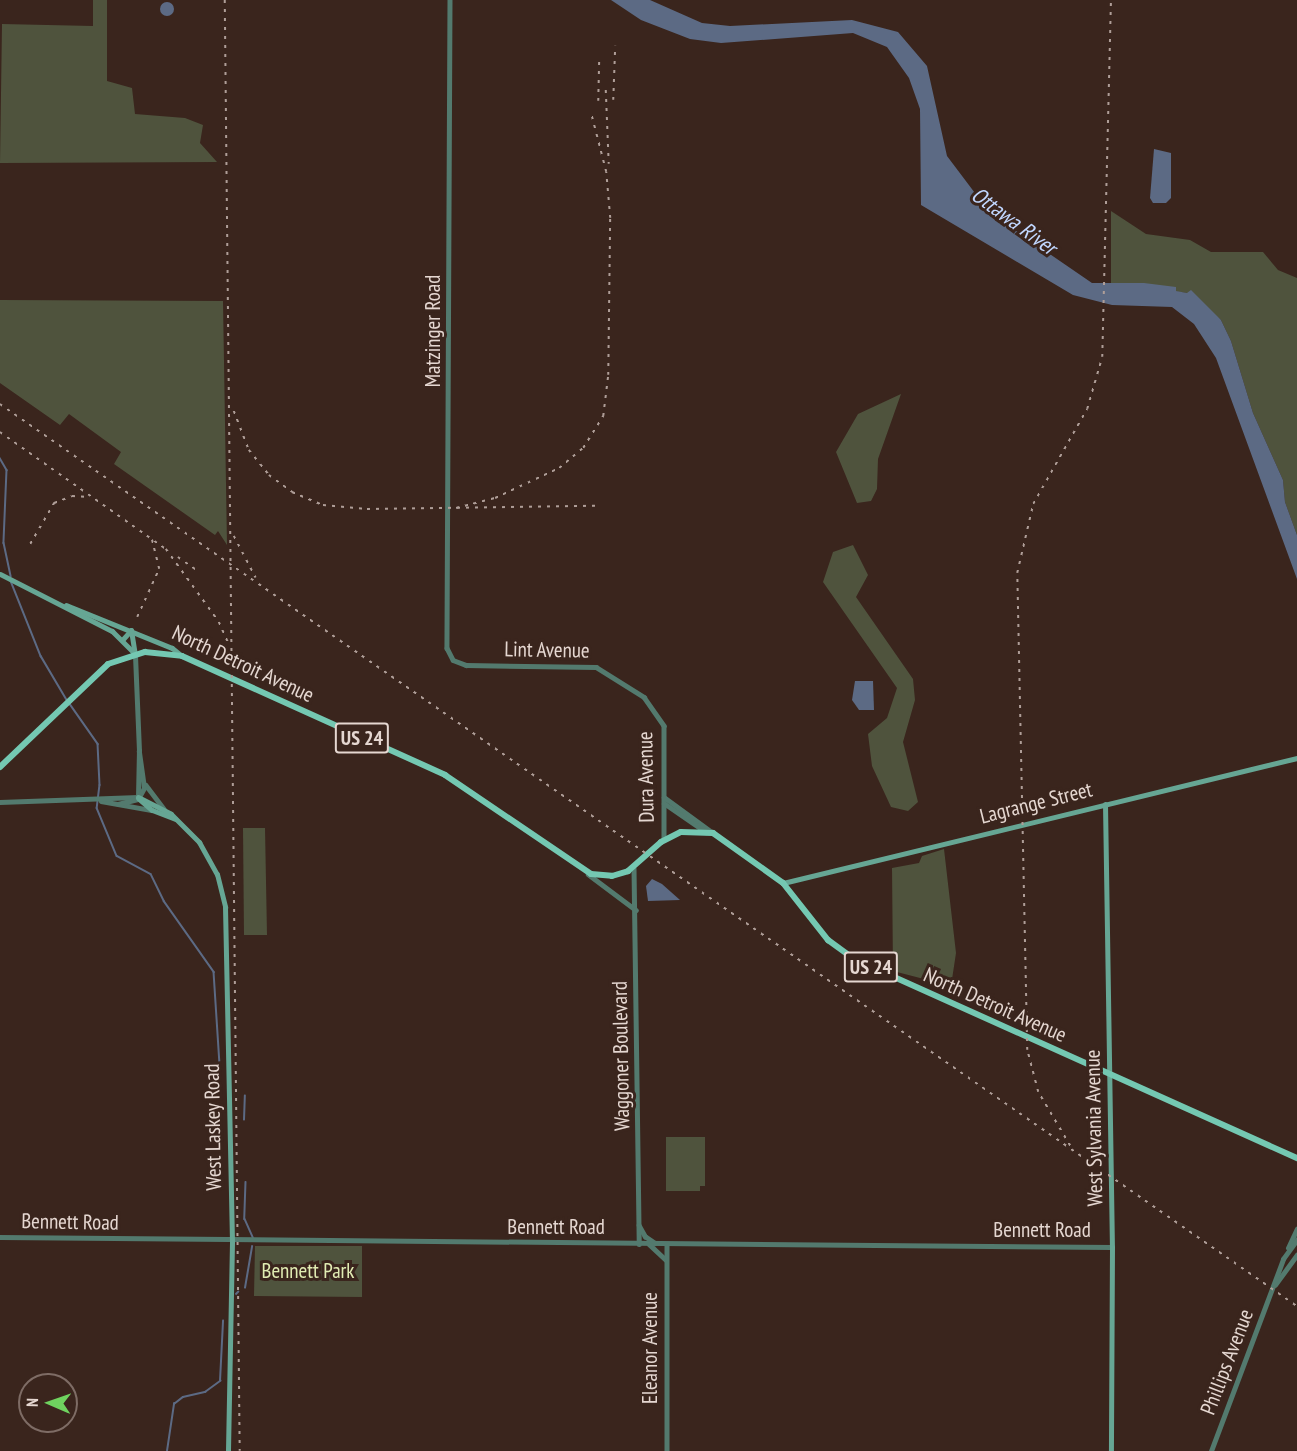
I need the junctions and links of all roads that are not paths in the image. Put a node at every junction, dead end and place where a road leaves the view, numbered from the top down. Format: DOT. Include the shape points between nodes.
graph roads {
  1 [pos="450,0"];
  2 [pos="1,575"];
  3 [pos="66,605"];
  4 [pos="131,630"];
  5 [pos="123,639"];
  6 [pos="135,654"];
  7 [pos="182,656"];
  8 [pos="453,660"];
  9 [pos="660,715"];
  10 [pos="139,751"];
  11 [pos="1297,758"];
  12 [pos="0,767"];
  13 [pos="144,780"];
  14 [pos="139,798"];
  15 [pos="664,800"];
  16 [pos="1,801"];
  17 [pos="101,801"];
  18 [pos="118,804"];
  19 [pos="1106,804"];
  20 [pos="164,809"];
  21 [pos="152,810"];
  22 [pos="175,819"];
  23 [pos="709,833"];
  24 [pos="664,840"];
  25 [pos="634,868"];
  26 [pos="586,872"];
  27 [pos="783,883"];
  28 [pos="636,910"];
  29 [pos="1109,1073"];
  30 [pos="1297,1158"];
  31 [pos="639,1223"];
  32 [pos="1297,1228"];
  33 [pos="0,1237"];
  34 [pos="1297,1240"];
  35 [pos="232,1242"];
  36 [pos="639,1244"];
  37 [pos="649,1244"];
  38 [pos="664,1244"];
  39 [pos="1112,1247"];
  40 [pos="1285,1254"];
  41 [pos="1297,1255"];
  42 [pos="667,1262"];
  43 [pos="1275,1285"];
  44 [pos="228,1451"];
  45 [pos="667,1451"];
  46 [pos="1111,1451"];
  47 [pos="1210,1451"];
  1 -- 8 [label="street, Matzinger Road" via="446,643"];
  2 -- 3 [label="main road, North Detroit Avenue"];
  3 -- 4 [label="main road, North Detroit Avenue"];
  3 -- 5 [label="main road, North Detroit Avenue"];
  4 -- 5 [label="main road"];
  4 -- 6 [label="main road"];
  4 -- 7 [label="main road, North Detroit Avenue"];
  5 -- 6 [label="main road, North Detroit Avenue"];
  6 -- 7 [label="main road, US 24" via="157,651"];
  6 -- 10 [label="street"];
  6 -- 12 [label="main road, US 24" via="108,664"];
  7 -- 26 [label="main road, North Detroit Avenue / US 24" via="445,775"];
  8 -- 9 [label="street, Lint Avenue" via="471,665 596,667 644,697"];
  9 -- 15 [label="street, Dura Avenue" via="665,738"];
  10 -- 13 [label="street"];
  10 -- 14 [label="street"];
  11 -- 19 [label="main road, Lagrange Street"];
  13 -- 14 [label="street"];
  13 -- 20 [label="street, West Laskey Road"];
  14 -- 17 [label="street"];
  14 -- 18 [label="street"];
  14 -- 20 [label="main road, West Laskey Road"];
  14 -- 21 [label="main road, West Laskey Road"];
  15 -- 23 [label="street"];
  15 -- 24 [label="street, Dura Avenue"];
  16 -- 17 [label="street"];
  17 -- 18 [label="street"];
  18 -- 21 [label="street"];
  19 -- 27 [label="main road, Lagrange Street"];
  19 -- 29 [label="main road, West Sylvania Avenue"];
  20 -- 22 [label="main road, West Laskey Road"];
  21 -- 22 [label="main road, West Laskey Road"];
  22 -- 35 [label="main road, West Laskey Road" via="208,856 224,896"];
  23 -- 24 [label="main road, North Detroit Avenue / US 24" via="688,830"];
  23 -- 27 [label="main road, North Detroit Avenue / US 24"];
  24 -- 25 [label="main road, North Detroit Avenue / US 24"];
  25 -- 26 [label="main road, North Detroit Avenue / US 24" via="612,876"];
  25 -- 28 [label="street, Waggoner Boulevard"];
  26 -- 28 [label="street, North Detroit Avenue"];
  27 -- 29 [label="main road, North Detroit Avenue / US 24" via="824,935 854,959"];
  28 -- 31 [label="street, Waggoner Boulevard"];
  29 -- 30 [label="main road, North Detroit Avenue / US 24"];
  29 -- 39 [label="main road, West Sylvania Avenue"];
  31 -- 36 [label="street, Waggoner Boulevard"];
  31 -- 38 [label="street" via="646,1237"];
  32 -- 40 [label="street, Phillips Avenue"];
  33 -- 35 [label="street, Bennett Road"];
  34 -- 40 [label="street, Phillips Avenue"];
  35 -- 36 [label="street, Bennett Road"];
  35 -- 44 [label="main road, West Laskey Road"];
  36 -- 37 [label="street, Bennett Road"];
  37 -- 38 [label="street, Bennett Road"];
  37 -- 42 [label="street"];
  38 -- 39 [label="street, Bennett Road"];
  38 -- 42 [label="street, Eleanor Avenue"];
  39 -- 46 [label="main road, West Sylvania Avenue"];
  40 -- 43 [label="street, Phillips Avenue"];
  41 -- 43 [label="street, Phillips Avenue"];
  42 -- 45 [label="street, Eleanor Avenue"];
  43 -- 47 [label="street, Phillips Avenue"];
}
